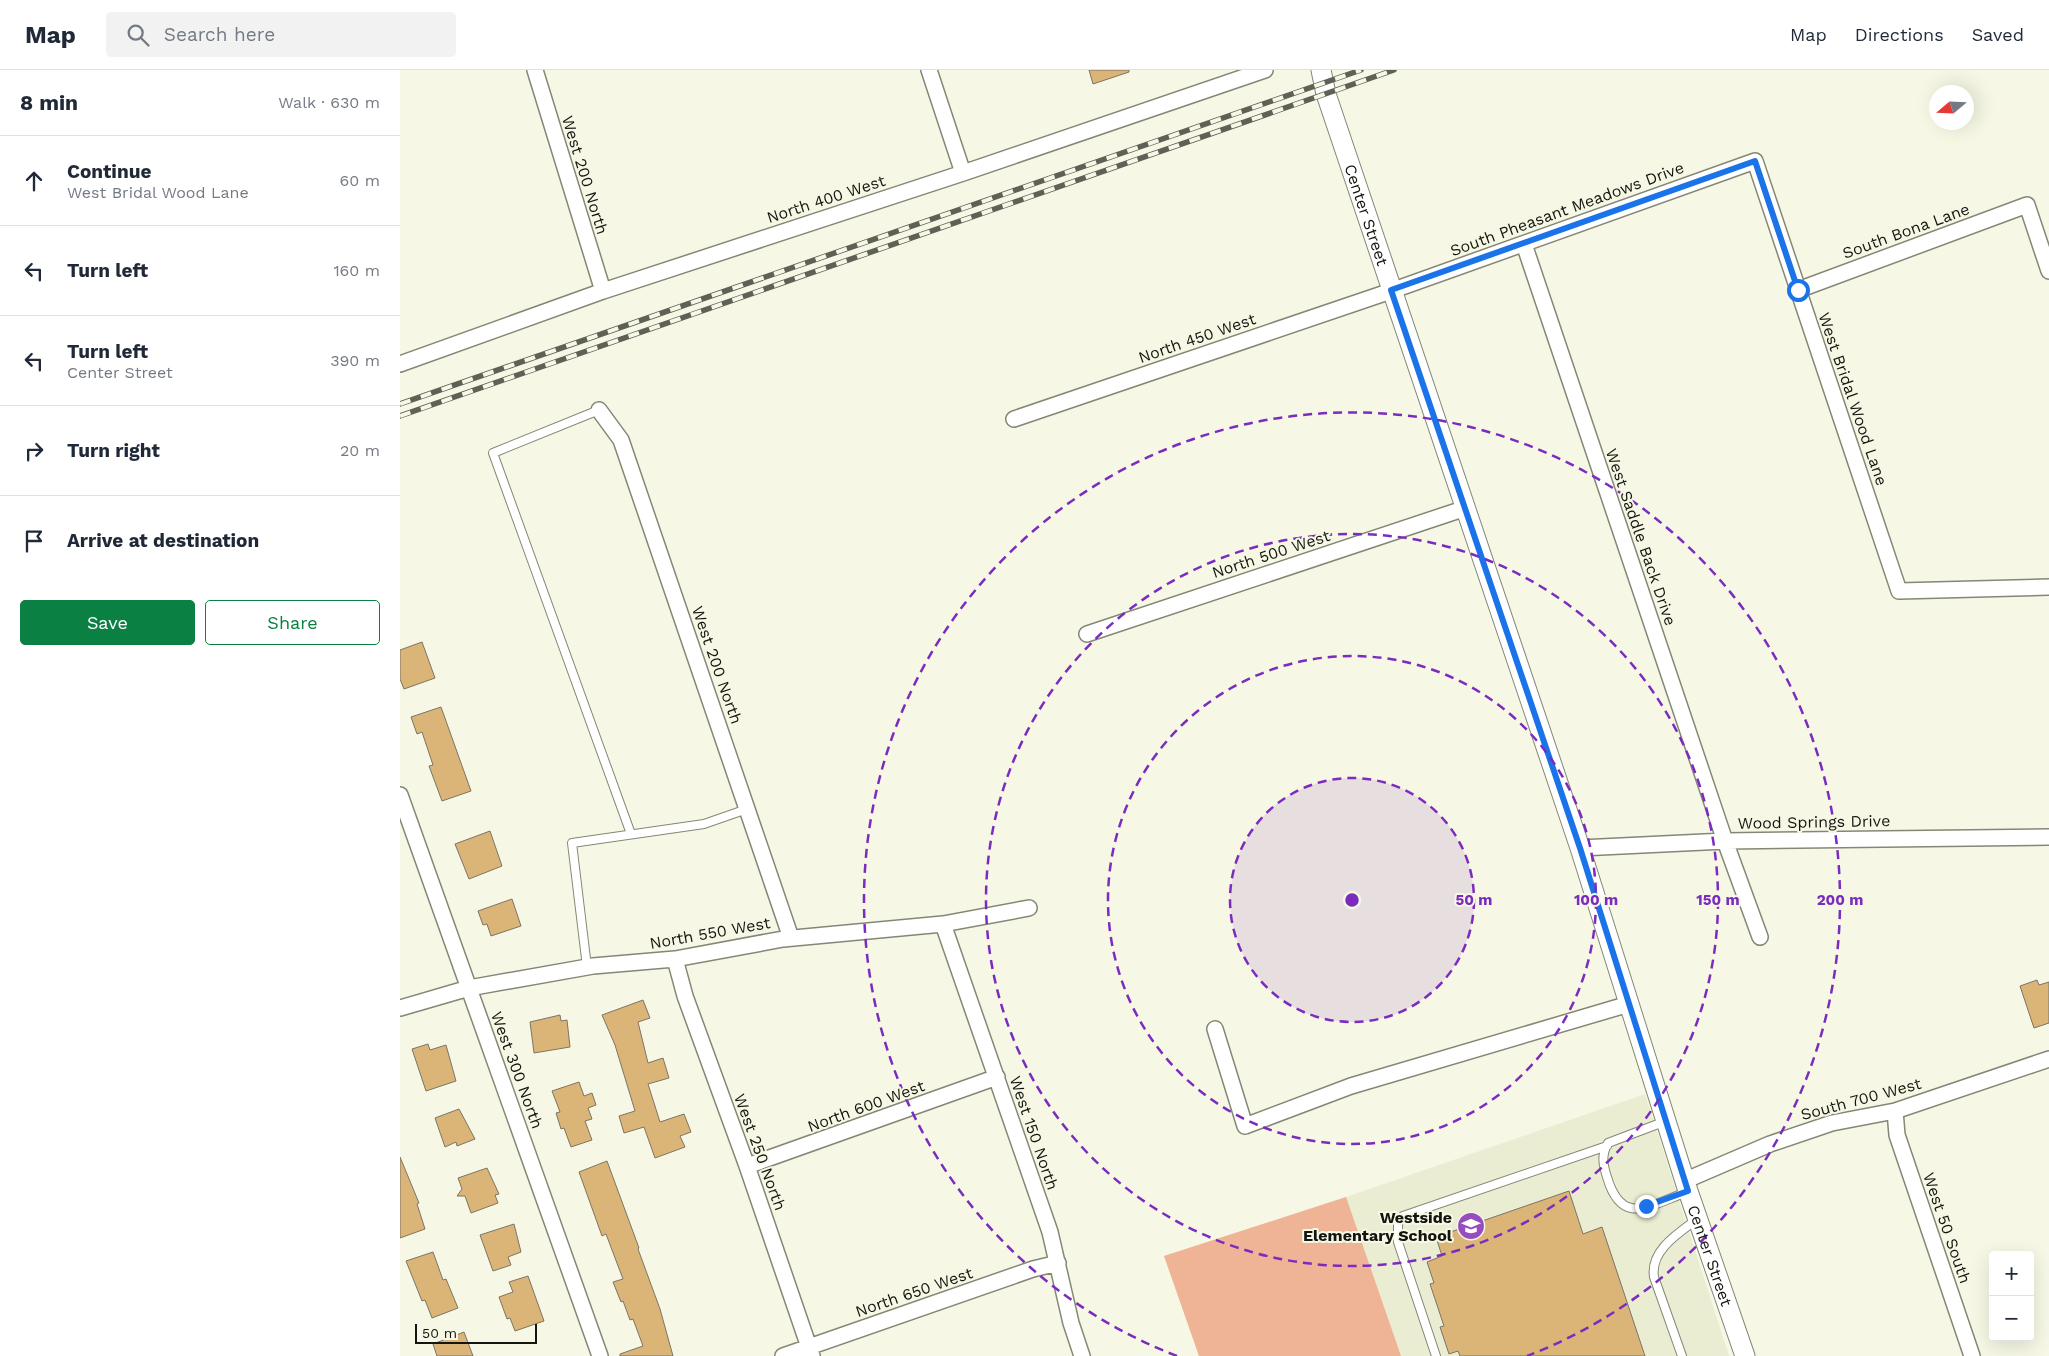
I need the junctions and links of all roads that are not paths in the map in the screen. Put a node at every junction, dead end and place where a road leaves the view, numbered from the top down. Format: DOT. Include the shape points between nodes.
graph roads {
  1 [pos="535,70"];
  2 [pos="929,70"];
  3 [pos="1264,70"];
  4 [pos="1321,70"];
  5 [pos="1755,161"];
  6 [pos="964,173"];
  7 [pos="1524,244"];
  8 [pos="2049,271"];
  9 [pos="1391,290"];
  10 [pos="1798,290"];
  11 [pos="603,291"];
  12 [pos="400,364"];
  13 [pos="599,410"];
  14 [pos="1014,419"];
  15 [pos="1466,508"];
  16 [pos="2049,587"];
  17 [pos="1087,634"];
  18 [pos="400,795"];
  19 [pos="747,809"];
  20 [pos="631,834"];
  21 [pos="2049,836"];
  22 [pos="1725,841"];
  23 [pos="1580,848"];
  24 [pos="1029,908"];
  25 [pos="943,924"];
  26 [pos="1760,937"];
  27 [pos="791,938"];
  28 [pos="675,959"];
  29 [pos="587,967"];
  30 [pos="469,988"];
  31 [pos="1629,1004"];
  32 [pos="400,1008"];
  33 [pos="1215,1029"];
  34 [pos="2049,1059"];
  35 [pos="997,1077"];
  36 [pos="1895,1111"];
  37 [pos="1666,1121"];
  38 [pos="1607,1146"];
  39 [pos="747,1166"];
  40 [pos="1686,1186"];
  41 [pos="1698,1219"];
  42 [pos="1058,1263"];
  43 [pos="811,1351"];
  44 [pos="600,1356"];
  45 [pos="783,1356"];
  46 [pos="1082,1356"];
  47 [pos="1436,1356"];
  48 [pos="1682,1356"];
  49 [pos="1745,1356"];
  50 [pos="1972,1356"];
  1 -- 11 [label="street, West 200 North"];
  2 -- 6 [label="street"];
  3 -- 6 [label="street, North 400 West"];
  4 -- 9 [label="street, Center Street" via="1326,94"];
  5 -- 7 [label="street, South Pheasant Meadows Drive"];
  5 -- 10 [label="street, West Bridal Wood Lane"];
  6 -- 11 [label="street, North 400 West"];
  7 -- 9 [label="street, South Pheasant Meadows Drive"];
  7 -- 22 [label="street, West Saddle Back Drive"];
  8 -- 10 [label="street, South Bona Lane" via="2027,205"];
  9 -- 14 [label="street, North 450 West"];
  9 -- 15 [label="street, Center Street"];
  10 -- 16 [label="street, West Bridal Wood Lane" via="1899,591"];
  11 -- 12 [label="street, North 400 West"];
  13 -- 19 [label="street, West 200 North" via="621,440"];
  13 -- 20 [label="lane" via="493,453"];
  15 -- 17 [label="street, North 500 West"];
  15 -- 23 [label="street, Center Street"];
  18 -- 30 [label="street, West 300 North"];
  19 -- 20 [label="lane" via="704,824"];
  19 -- 27 [label="street, West 200 North"];
  20 -- 29 [label="lane" via="572,843"];
  21 -- 22 [label="street, Wood Springs Drive"];
  22 -- 23 [label="street, Wood Springs Drive"];
  22 -- 26 [label="street, West Saddle Back Drive"];
  23 -- 31 [label="street, Center Street"];
  24 -- 25 [label="street, North 550 West"];
  25 -- 27 [label="street, North 550 West"];
  25 -- 35 [label="street, West 150 North"];
  27 -- 28 [label="street, North 550 West"];
  28 -- 29 [label="street, North 550 West"];
  28 -- 39 [label="street, West 250 North" via="685,996"];
  29 -- 30 [label="street, North 550 West"];
  30 -- 32 [label="street, North 550 West"];
  30 -- 44 [label="street, West 300 North"];
  31 -- 33 [label="street" via="1350,1086 1245,1126"];
  31 -- 37 [label="street, Center Street"];
  34 -- 36 [label="street, South 700 West"];
  35 -- 39 [label="street, North 600 West"];
  35 -- 42 [label="street, West 150 North"];
  36 -- 40 [label="street, South 700 West" via="1832,1123 1770,1144"];
  36 -- 50 [label="street, West 50 South" via="1897,1135"];
  37 -- 38 [label="lane"];
  37 -- 40 [label="street, Center Street"];
  38 -- 40 [label="lane" via="1604,1168 1614,1196 1622,1206 1638,1208"];
  38 -- 47 [label="lane" via="1403,1216 1398,1223 1398,1242"];
  39 -- 43 [label="street, West 250 North"];
  40 -- 41 [label="street, Center Street"];
  41 -- 48 [label="lane" via="1677,1234 1655,1257 1654,1263 1654,1277"];
  41 -- 49 [label="street, Center Street"];
  42 -- 43 [label="street, North 650 West" via="1033,1269"];
  42 -- 46 [label="street, West 150 North"];
  43 -- 45 [label="street, North 650 West"];
}
